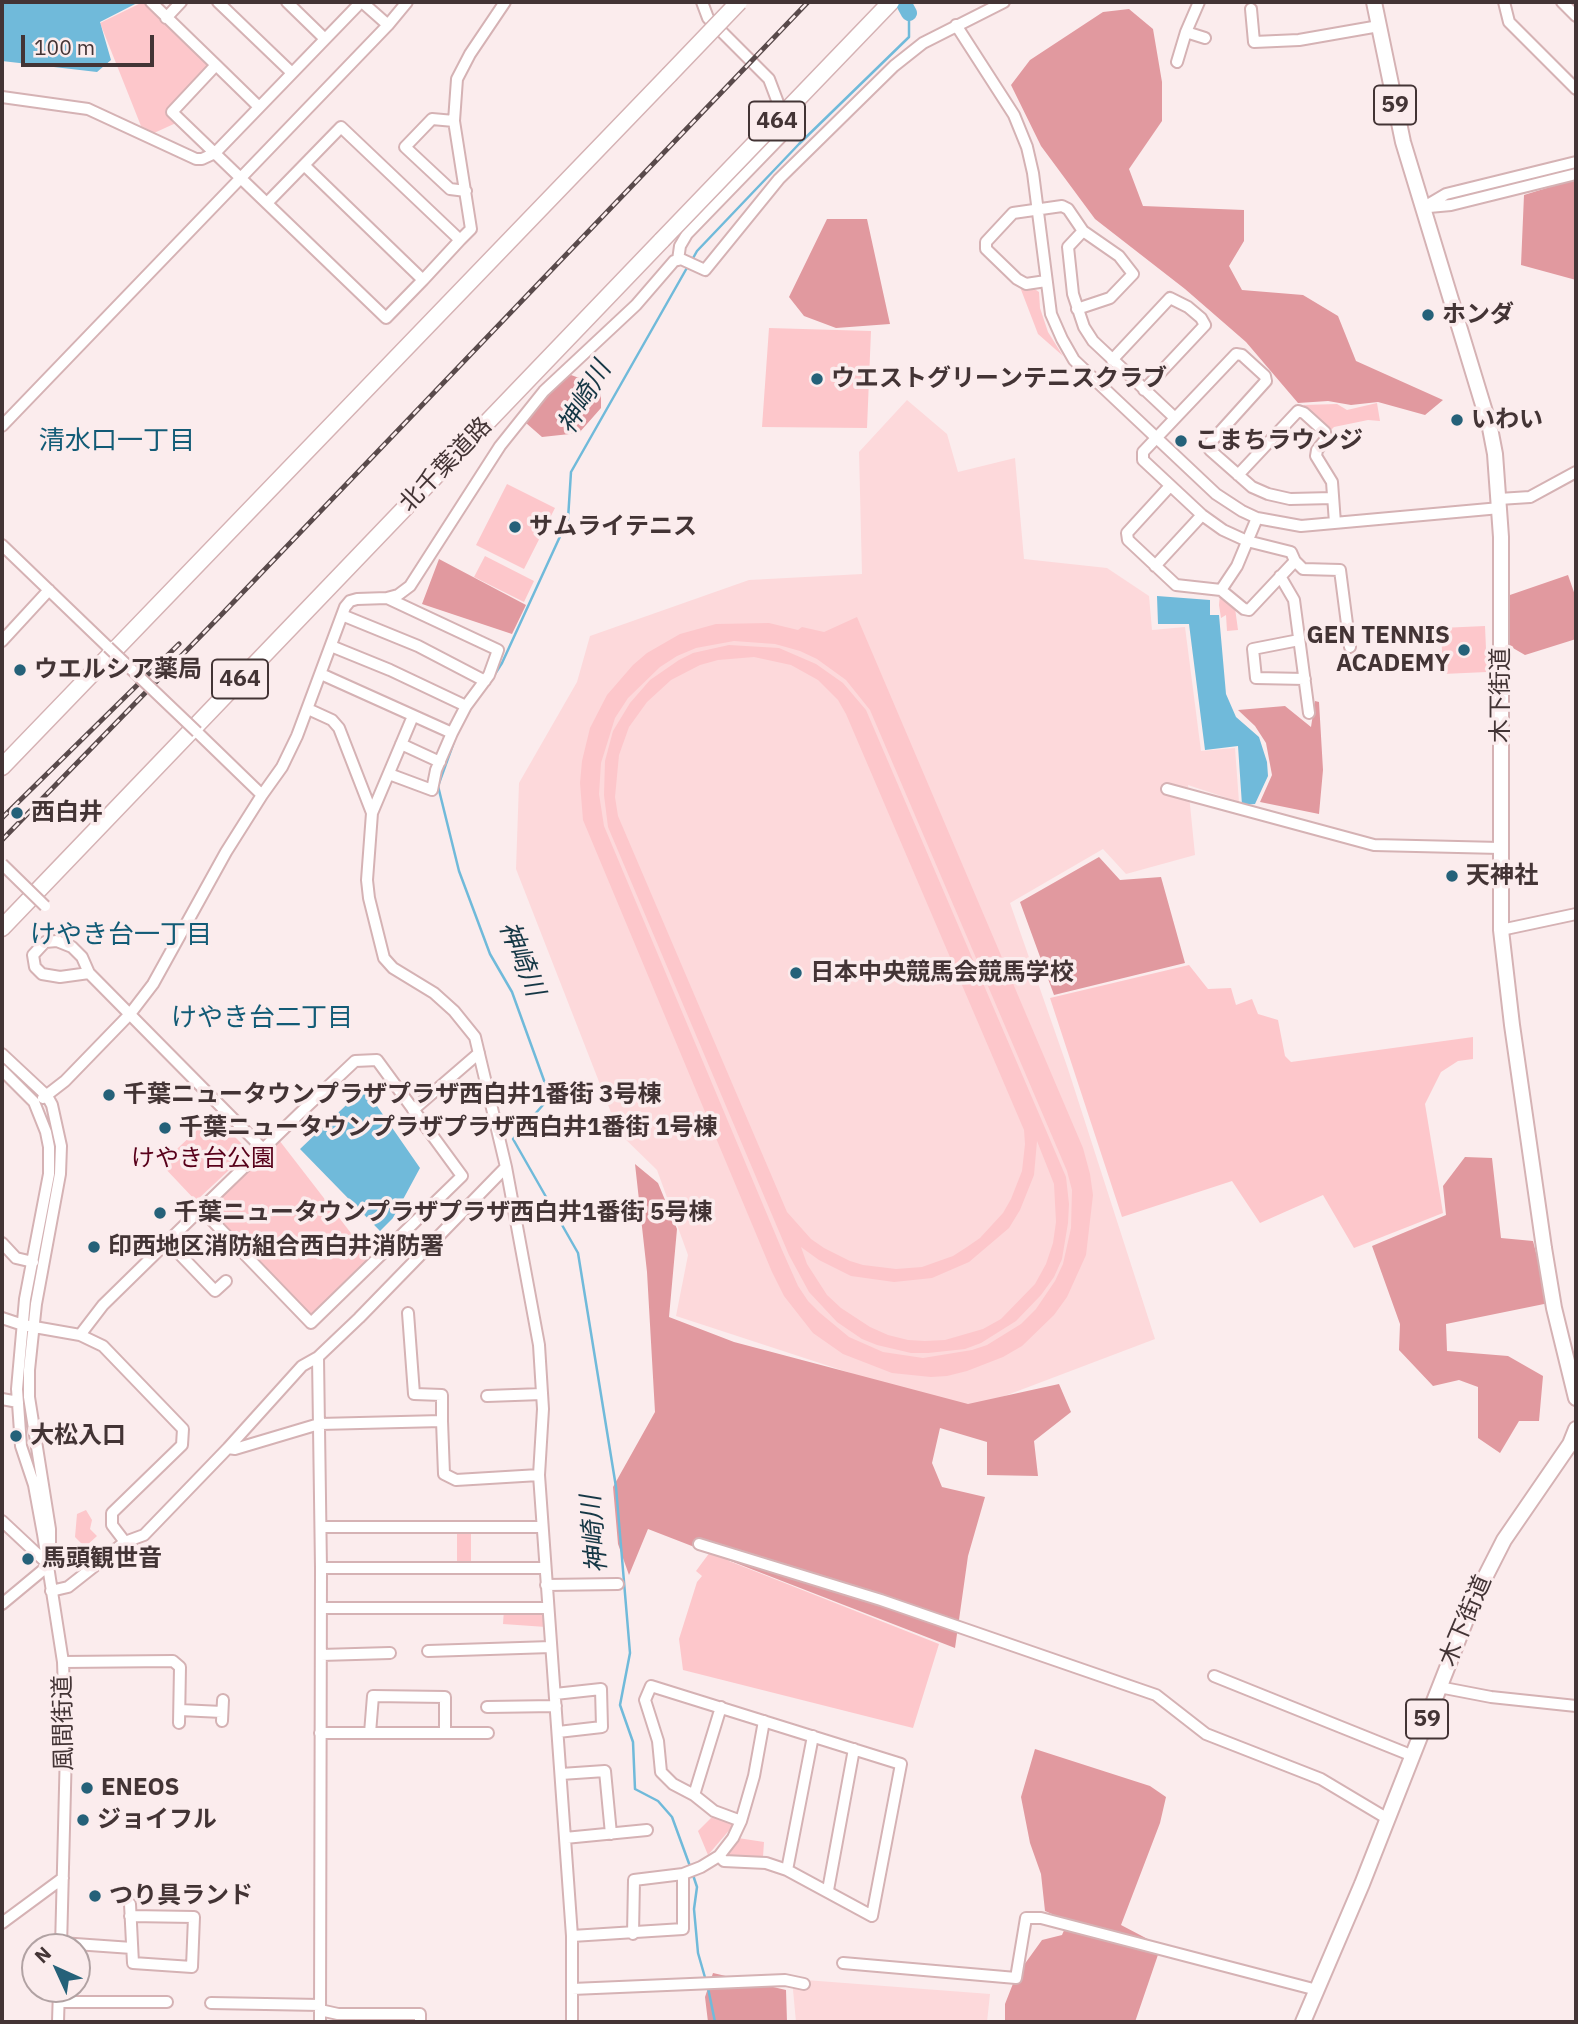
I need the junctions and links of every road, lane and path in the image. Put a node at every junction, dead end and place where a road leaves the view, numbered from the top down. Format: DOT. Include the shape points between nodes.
graph roads {
  1 [pos="151,2"];
  2 [pos="181,2"];
  3 [pos="218,2"];
  4 [pos="287,2"];
  5 [pos="362,2"];
  6 [pos="408,2"];
  7 [pos="505,2"];
  8 [pos="702,2"];
  9 [pos="739,2"];
  10 [pos="891,2"];
  11 [pos="1004,2"];
  12 [pos="1199,2"];
  13 [pos="1374,2"];
  14 [pos="1504,2"];
  15 [pos="1562,2"];
  16 [pos="1251,9"];
  17 [pos="1576,16"];
  18 [pos="166,18"];
  19 [pos="388,25"];
  20 [pos="956,25"];
  21 [pos="1379,26"];
  22 [pos="1186,32"];
  23 [pos="1205,38"];
  24 [pos="325,39"];
  25 [pos="1177,62"];
  26 [pos="216,65"];
  27 [pos="292,73"];
  28 [pos="1576,89"];
  29 [pos="2,97"];
  30 [pos="259,107"];
  31 [pos="454,121"];
  32 [pos="215,153"];
  33 [pos="1576,162"];
  34 [pos="304,166"];
  35 [pos="1576,174"];
  36 [pos="241,178"];
  37 [pos="466,191"];
  38 [pos="267,203"];
  39 [pos="1424,207"];
  40 [pos="1037,210"];
  41 [pos="1083,231"];
  42 [pos="460,240"];
  43 [pos="686,262"];
  44 [pos="423,280"];
  45 [pos="1046,281"];
  46 [pos="1077,309"];
  47 [pos="1112,360"];
  48 [pos="1144,390"];
  49 [pos="1175,418"];
  50 [pos="2,426"];
  51 [pos="1157,438"];
  52 [pos="1576,472"];
  53 [pos="1238,475"];
  54 [pos="1170,486"];
  55 [pos="1333,498"];
  56 [pos="1500,504"];
  57 [pos="1202,515"];
  58 [pos="1257,518"];
  59 [pos="1335,523"];
  60 [pos="1247,541"];
  61 [pos="2,545"];
  62 [pos="1295,561"];
  63 [pos="1155,566"];
  64 [pos="1280,576"];
  65 [pos="49,590"];
  66 [pos="1221,590"];
  67 [pos="387,598"];
  68 [pos="342,615"];
  69 [pos="1299,640"];
  70 [pos="2,641"];
  71 [pos="331,646"];
  72 [pos="1350,647"];
  73 [pos="321,674"];
  74 [pos="1305,679"];
  75 [pos="485,681"];
  76 [pos="466,706"];
  77 [pos="308,709"];
  78 [pos="1309,713"];
  79 [pos="413,716"];
  80 [pos="452,733"];
  81 [pos="401,744"];
  82 [pos="439,762"];
  83 [pos="2,767"];
  84 [pos="389,774"];
  85 [pos="1167,789"];
  86 [pos="262,795"];
  87 [pos="372,813"];
  88 [pos="1500,848"];
  89 [pos="2,864"];
  90 [pos="45,906"];
  91 [pos="1576,914"];
  92 [pos="2,928"];
  93 [pos="1502,930"];
  94 [pos="89,973"];
  95 [pos="130,1014"];
  96 [pos="479,1053"];
  97 [pos="2,1054"];
  98 [pos="2,1070"];
  99 [pos="47,1096"];
  100 [pos="34,1102"];
  101 [pos="413,1110"];
  102 [pos="263,1149"];
  103 [pos="506,1167"];
  104 [pos="201,1209"];
  105 [pos="168,1242"];
  106 [pos="2,1244"];
  107 [pos="33,1262"];
  108 [pos="226,1281"];
  109 [pos="408,1313"];
  110 [pos="2,1318"];
  111 [pos="29,1326"];
  112 [pos="80,1335"];
  113 [pos="318,1357"];
  114 [pos="542,1394"];
  115 [pos="487,1396"];
  116 [pos="1576,1398"];
  117 [pos="2,1399"];
  118 [pos="18,1402"];
  119 [pos="442,1421"];
  120 [pos="319,1424"];
  121 [pos="1576,1429"];
  122 [pos="228,1448"];
  123 [pos="539,1475"];
  124 [pos="2,1521"];
  125 [pos="321,1527"];
  126 [pos="542,1527"];
  127 [pos="125,1542"];
  128 [pos="699,1544"];
  129 [pos="49,1565"];
  130 [pos="321,1568"];
  131 [pos="545,1568"];
  132 [pos="618,1584"];
  133 [pos="546,1585"];
  134 [pos="51,1591"];
  135 [pos="2,1604"];
  136 [pos="321,1608"];
  137 [pos="548,1608"];
  138 [pos="551,1647"];
  139 [pos="428,1651"];
  140 [pos="390,1653"];
  141 [pos="321,1655"];
  142 [pos="63,1661"];
  143 [pos="1214,1676"];
  144 [pos="1439,1687"];
  145 [pos="555,1700"];
  146 [pos="1576,1706"];
  147 [pos="487,1707"];
  148 [pos="721,1707"];
  149 [pos="180,1710"];
  150 [pos="222,1711"];
  151 [pos="764,1721"];
  152 [pos="179,1723"];
  153 [pos="370,1732"];
  154 [pos="445,1732"];
  155 [pos="558,1732"];
  156 [pos="320,1733"];
  157 [pos="488,1733"];
  158 [pos="813,1736"];
  159 [pos="854,1749"];
  160 [pos="1413,1756"];
  161 [pos="561,1774"];
  162 [pos="694,1795"];
  163 [pos="1388,1819"];
  164 [pos="741,1821"];
  165 [pos="647,1830"];
  166 [pos="611,1834"];
  167 [pos="565,1838"];
  168 [pos="719,1856"];
  169 [pos="787,1870"];
  170 [pos="683,1874"];
  171 [pos="63,1878"];
  172 [pos="828,1891"];
  173 [pos="2,1923"];
  174 [pos="61,1933"];
  175 [pos="633,1934"];
  176 [pos="572,1936"];
  177 [pos="91,1946"];
  178 [pos="132,1948"];
  179 [pos="843,1963"];
  180 [pos="804,1984"];
  181 [pos="572,1989"];
  182 [pos="1317,1990"];
  183 [pos="91,2002"];
  184 [pos="167,2002"];
  185 [pos="59,2003"];
  186 [pos="211,2003"];
  187 [pos="320,2007"];
  188 [pos="423,2016"];
  189 [pos="58,2022"];
  190 [pos="320,2022"];
  191 [pos="572,2022"];
  192 [pos="1303,2022"];
  1 -- 18 [label="street"];
  2 -- 18 [label="street"];
  3 -- 27 [label="street"];
  4 -- 24 [label="street"];
  5 -- 19 [label="street"];
  5 -- 24 [label="street"];
  6 -- 19 [label="street"];
  7 -- 31 [label="street" via="457,79"];
  8 -- 43 [label="street" via="708,18 769,79 784,129 687,233 680,246"];
  9 -- 83 [label="highway, bridge"];
  10 -- 92 [label="highway, 北千葉道路 / 464, bridge"];
  11 -- 20 [label="street"];
  12 -- 22 [label="street"];
  13 -- 21 [label="main road, 木下街道 / 59"];
  14 -- 28 [label="street" via="1509,22"];
  15 -- 17 [label="street"];
  16 -- 21 [label="street" via="1254,42 1299,40"];
  18 -- 26 [label="street"];
  19 -- 36 [label="street"];
  20 -- 40 [label="street" via="1014,115 1027,147"];
  20 -- 43 [label="street" via="894,66 779,179 709,267 705,270"];
  21 -- 39 [label="main road, 木下街道 / 59" via="1398,122"];
  22 -- 23 [label="street"];
  22 -- 25 [label="street"];
  24 -- 27 [label="street"];
  26 -- 30 [label="street"];
  26 -- 32 [label="street" via="172,112"];
  27 -- 30 [label="street"];
  29 -- 32 [label="street" via="88,109 197,159"];
  30 -- 32 [label="street"];
  31 -- 37 [label="street"];
  31 -- 37 [label="street" via="432,119 405,147 450,189"];
  32 -- 36 [label="street"];
  33 -- 39 [label="street" via="1446,194"];
  34 -- 38 [label="street"];
  34 -- 42 [label="street" via="341,127"];
  34 -- 44 [label="street"];
  35 -- 39 [label="street" via="1451,205"];
  36 -- 38 [label="street"];
  36 -- 50 [label="street"];
  37 -- 42 [label="street" via="471,229"];
  38 -- 44 [label="street" via="386,318"];
  39 -- 56 [label="main road, 木下街道 / 59" via="1490,428"];
  40 -- 41 [label="street" via="1062,206"];
  40 -- 45 [label="street"];
  40 -- 45 [label="street" via="1013,213 986,242 986,249 1026,284"];
  41 -- 46 [label="street" via="1068,247"];
  41 -- 46 [label="street" via="1119,256 1133,274 1110,298"];
  42 -- 44 [label="street"];
  43 -- 67 [label="street" via="674,261 636,305 544,391 500,446 410,586"];
  45 -- 51 [label="street" via="1051,314 1074,360"];
  46 -- 47 [label="street" via="1093,341"];
  47 -- 48 [label="street"];
  47 -- 48 [label="street" via="1170,298 1201,318 1205,325"];
  48 -- 49 [label="street"];
  49 -- 51 [label="street"];
  49 -- 53 [label="street" via="1236,354 1265,376 1266,381 1210,443 1210,450"];
  51 -- 54 [label="street" via="1143,452 1143,460"];
  51 -- 58 [label="street" via="1216,494"];
  52 -- 56 [label="street" via="1530,497"];
  53 -- 55 [label="street" via="1268,494 1290,499"];
  53 -- 55 [label="street" via="1298,411 1325,432 1316,456 1332,482"];
  54 -- 57 [label="street"];
  54 -- 63 [label="street" via="1127,533 1128,540"];
  55 -- 59 [label="street"];
  56 -- 59 [label="street"];
  56 -- 88 [label="main road, 木下街道 / 59"];
  57 -- 60 [label="street"];
  57 -- 63 [label="street"];
  58 -- 59 [label="street" via="1301,526"];
  58 -- 60 [label="street"];
  60 -- 62 [label="street" via="1291,552"];
  60 -- 66 [label="street"];
  61 -- 65 [label="street"];
  62 -- 64 [label="street"];
  62 -- 72 [label="street" via="1303,569 1340,570"];
  63 -- 66 [label="street" via="1176,585"];
  64 -- 66 [label="street" via="1249,610"];
  64 -- 69 [label="street" via="1294,600"];
  65 -- 70 [label="street"];
  65 -- 86 [label="street, bridge"];
  67 -- 68 [label="street" via="350,601"];
  67 -- 75 [label="street" via="498,650"];
  68 -- 71 [label="street"];
  68 -- 75 [label="street" via="418,646"];
  69 -- 74 [label="street"];
  69 -- 74 [label="street" via="1254,649 1256,678"];
  71 -- 73 [label="street"];
  71 -- 76 [label="street"];
  73 -- 77 [label="street"];
  73 -- 79 [label="street"];
  74 -- 78 [label="street"];
  75 -- 76 [label="street"];
  76 -- 80 [label="street"];
  77 -- 86 [label="street" via="282,767"];
  77 -- 87 [label="street" via="339,728"];
  79 -- 80 [label="street"];
  79 -- 81 [label="street"];
  80 -- 82 [label="street"];
  81 -- 82 [label="street"];
  81 -- 84 [label="street"];
  82 -- 84 [label="street" via="432,790"];
  84 -- 87 [label="street"];
  85 -- 88 [label="street" via="1374,845"];
  86 -- 95 [label="street" via="153,984"];
  87 -- 96 [label="street" via="367,880 384,958 454,1011 475,1037"];
  88 -- 93 [label="main road, 木下街道 / 59"];
  89 -- 90 [label="street, bridge"];
  91 -- 93 [label="street"];
  93 -- 116 [label="main road, 木下街道 / 59" via="1544,1248"];
  94 -- 94 [label="street" via="42,974 33,955 45,942 57,941 72,947"];
  94 -- 95 [label="street"];
  95 -- 99 [label="street"];
  95 -- 102 [label="street"];
  96 -- 101 [label="street"];
  96 -- 103 [label="street"];
  97 -- 99 [label="street"];
  98 -- 100 [label="street"];
  99 -- 100 [label="street"];
  99 -- 111 [label="street" via="58,1126 61,1163"];
  100 -- 107 [label="street" via="46,1132 49,1163"];
  101 -- 102 [label="street" via="377,1060 355,1060"];
  101 -- 104 [label="street" via="462,1177 311,1323"];
  102 -- 104 [label="street"];
  103 -- 113 [label="street"];
  103 -- 114 [label="street" via="539,1345"];
  104 -- 105 [label="street"];
  105 -- 108 [label="street" via="215,1291"];
  105 -- 112 [label="street" via="103,1305"];
  106 -- 107 [label="street" via="16,1258"];
  107 -- 111 [label="street"];
  109 -- 119 [label="street" via="414,1394 442,1395"];
  110 -- 111 [label="street"];
  111 -- 112 [label="street"];
  111 -- 118 [label="street"];
  111 -- 129 [label="street" via="29,1396 50,1529"];
  112 -- 127 [label="street" via="103,1346 183,1429 182,1445 112,1513 111,1525"];
  113 -- 120 [label="street"];
  113 -- 122 [label="street" via="302,1366"];
  114 -- 115 [label="street"];
  114 -- 123 [label="street"];
  117 -- 118 [label="street"];
  118 -- 129 [label="street" via="21,1446 34,1485"];
  119 -- 120 [label="street"];
  119 -- 123 [label="street" via="444,1474 456,1479"];
  120 -- 122 [label="street" via="235,1450"];
  120 -- 125 [label="street"];
  121 -- 144 [label="main road, 木下街道 / 59" via="1493,1560"];
  122 -- 127 [label="street" via="144,1535"];
  123 -- 126 [label="street"];
  124 -- 129 [label="street"];
  125 -- 126 [label="street"];
  125 -- 130 [label="street"];
  126 -- 131 [label="street"];
  127 -- 134 [label="street" via="68,1587"];
  128 -- 163 [label="street" via="881,1600 1156,1695 1206,1734 1321,1779"];
  129 -- 134 [label="street, 風間街道"];
  129 -- 135 [label="street"];
  130 -- 131 [label="street"];
  130 -- 136 [label="street"];
  131 -- 133 [label="street"];
  132 -- 133 [label="street"];
  133 -- 137 [label="street"];
  134 -- 142 [label="street, 風間街道"];
  136 -- 137 [label="street"];
  136 -- 141 [label="street"];
  137 -- 138 [label="street"];
  138 -- 139 [label="street"];
  138 -- 145 [label="street"];
  140 -- 141 [label="street"];
  141 -- 156 [label="street"];
  142 -- 149 [label="street" via="173,1661 180,1667"];
  142 -- 171 [label="street, 風間街道"];
  143 -- 160 [label="street"];
  144 -- 146 [label="street"];
  144 -- 160 [label="main road, 木下街道 / 59"];
  145 -- 147 [label="street"];
  145 -- 155 [label="street"];
  145 -- 155 [label="street" via="601,1689 602,1727"];
  148 -- 151 [label="street"];
  148 -- 162 [label="street"];
  148 -- 162 [label="street" via="651,1686 645,1700 662,1772"];
  149 -- 150 [label="street"];
  149 -- 152 [label="street"];
  151 -- 158 [label="street"];
  151 -- 164 [label="street"];
  153 -- 154 [label="street"];
  153 -- 154 [label="street" via="373,1696 445,1697"];
  153 -- 156 [label="street"];
  154 -- 157 [label="street"];
  155 -- 161 [label="street"];
  156 -- 187 [label="street"];
  158 -- 159 [label="street"];
  158 -- 169 [label="street"];
  159 -- 172 [label="street"];
  159 -- 172 [label="street" via="901,1764 872,1916"];
  160 -- 163 [label="main road, 木下街道 / 59"];
  161 -- 166 [label="street" via="605,1771"];
  161 -- 167 [label="street"];
  162 -- 164 [label="street" via="714,1811"];
  163 -- 182 [label="main road, 木下街道 / 59"];
  164 -- 168 [label="street"];
  165 -- 166 [label="street"];
  166 -- 167 [label="street"];
  167 -- 176 [label="street"];
  168 -- 169 [label="street" via="724,1861 766,1863"];
  168 -- 170 [label="street"];
  169 -- 172 [label="street"];
  170 -- 175 [label="street" via="634,1880"];
  170 -- 175 [label="street" via="683,1930"];
  171 -- 173 [label="street"];
  171 -- 174 [label="street, 風間街道"];
  175 -- 176 [label="street"];
  176 -- 181 [label="street"];
  177 -- 178 [label="street"];
  178 -- 178 [label="street" via="133,1962 192,1967 194,1917 130,1910"];
  179 -- 182 [label="street" via="1016,1978 1026,1918 1041,1918"];
  180 -- 181 [label="street" via="785,1980"];
  181 -- 191 [label="street"];
  182 -- 192 [label="main road, 木下街道 / 59"];
  183 -- 184 [label="street"];
  185 -- 189 [label="street"];
  186 -- 187 [label="street"];
  187 -- 188 [label="street" via="338,2014"];
  187 -- 190 [label="street"];
}
